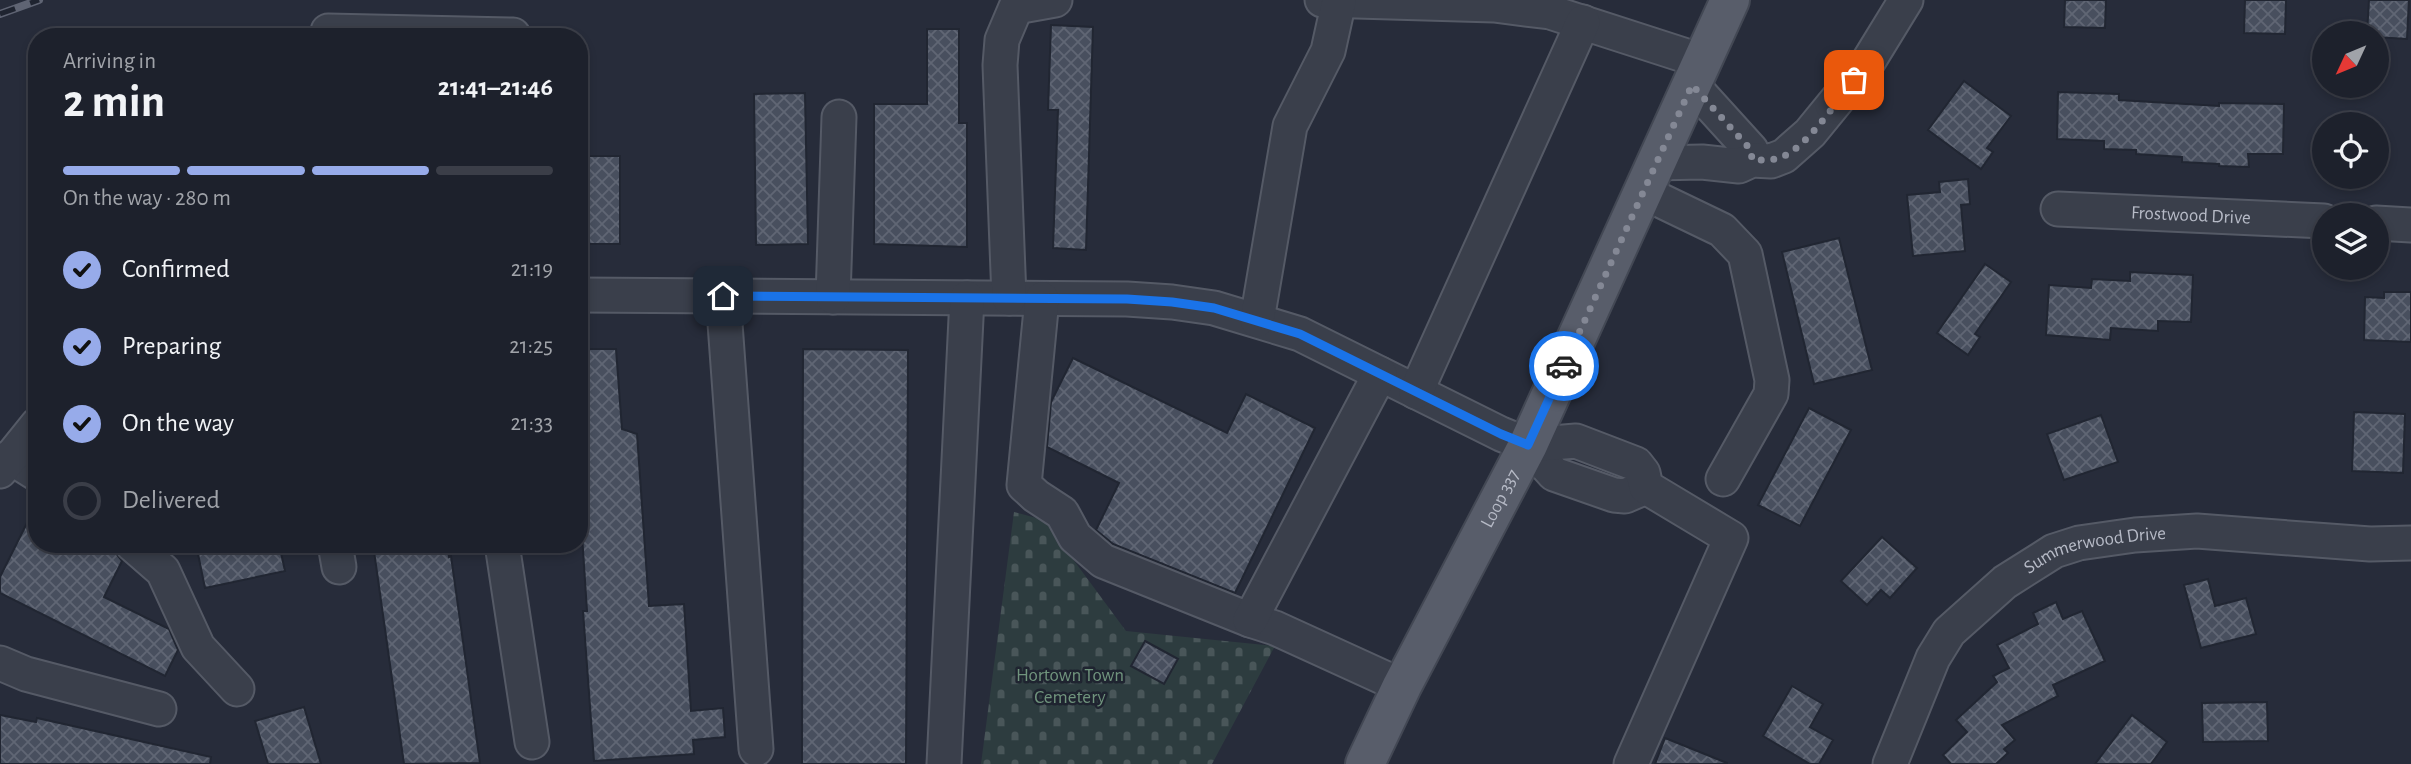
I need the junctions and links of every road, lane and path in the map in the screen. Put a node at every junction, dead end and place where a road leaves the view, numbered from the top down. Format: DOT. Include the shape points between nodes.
graph roads {
  1 [pos="1055,0"];
  2 [pos="1322,0"];
  3 [pos="1730,0"];
  4 [pos="1906,0"];
  5 [pos="1339,1"];
  6 [pos="1588,23"];
  7 [pos="1697,73"];
  8 [pos="839,117"];
  9 [pos="1752,160"];
  10 [pos="1649,178"];
  11 [pos="2058,209"];
  12 [pos="2312,220"];
  13 [pos="2389,224"];
  14 [pos="2411,225"];
  15 [pos="588,295"];
  16 [pos="723,296"];
  17 [pos="833,297"];
  18 [pos="967,298"];
  19 [pos="1009,298"];
  20 [pos="1042,299"];
  21 [pos="1257,320"];
  22 [pos="1380,374"];
  23 [pos="1416,391"];
  24 [pos="28,443"];
  25 [pos="1528,445"];
  26 [pos="16,467"];
  27 [pos="1723,479"];
  28 [pos="2411,543"];
  29 [pos="503,553"];
  30 [pos="162,557"];
  31 [pos="1250,621"];
  32 [pos="0,663"];
  33 [pos="1402,686"];
  34 [pos="237,690"];
  35 [pos="159,709"];
  36 [pos="532,742"];
  37 [pos="756,749"];
  38 [pos="944,764"];
  39 [pos="1365,764"];
  40 [pos="1631,764"];
  41 [pos="1890,764"];
  1 -- 19 [label="street" via="1016,7 1002,40"];
  2 -- 5 [label="street"];
  3 -- 7 [label="main road, Loop 337"];
  4 -- 9 [label="street" via="1868,62 1804,140 1784,156"];
  5 -- 6 [label="street" via="1494,5 1550,12"];
  5 -- 21 [label="street" via="1328,51 1290,126"];
  6 -- 7 [label="street"];
  6 -- 23 [label="street"];
  7 -- 9 [label="street" via="1751,150"];
  7 -- 10 [label="main road, Loop 337"];
  8 -- 17 [label="street"];
  9 -- 10 [label="street" via="1738,166 1702,162"];
  10 -- 25 [label="main road, Loop 337"];
  10 -- 27 [label="street" via="1722,230 1745,254 1772,380 1771,394"];
  11 -- 12 [label="street, Frostwood Drive"];
  13 -- 14 [label="street"];
  15 -- 16 [label="street"];
  16 -- 17 [label="street"];
  16 -- 37 [label="street"];
  17 -- 18 [label="street"];
  18 -- 19 [label="street"];
  18 -- 38 [label="street"];
  19 -- 20 [label="street"];
  20 -- 21 [label="street" via="1172,302"];
  20 -- 31 [label="street" via="1024,485 1062,513 1075,537 1103,561"];
  21 -- 22 [label="street" via="1300,334"];
  22 -- 23 [label="street"];
  22 -- 31 [label="street"];
  23 -- 25 [label="street"];
  24 -- 26 [label="street"];
  25 -- 33 [label="main road, Loop 337"];
  25 -- 40 [label="street" via="1576,441 1636,464 1646,487 1731,538"];
  28 -- 41 [label="street, Summerwood Drive" via="2197,531 2134,535 2054,551 2005,582 1950,632 1933,658"];
  29 -- 36 [label="street"];
  30 -- 34 [label="street" via="198,648"];
  31 -- 33 [label="street"];
  32 -- 35 [label="street"];
  33 -- 39 [label="main road, Loop 337"];
}
